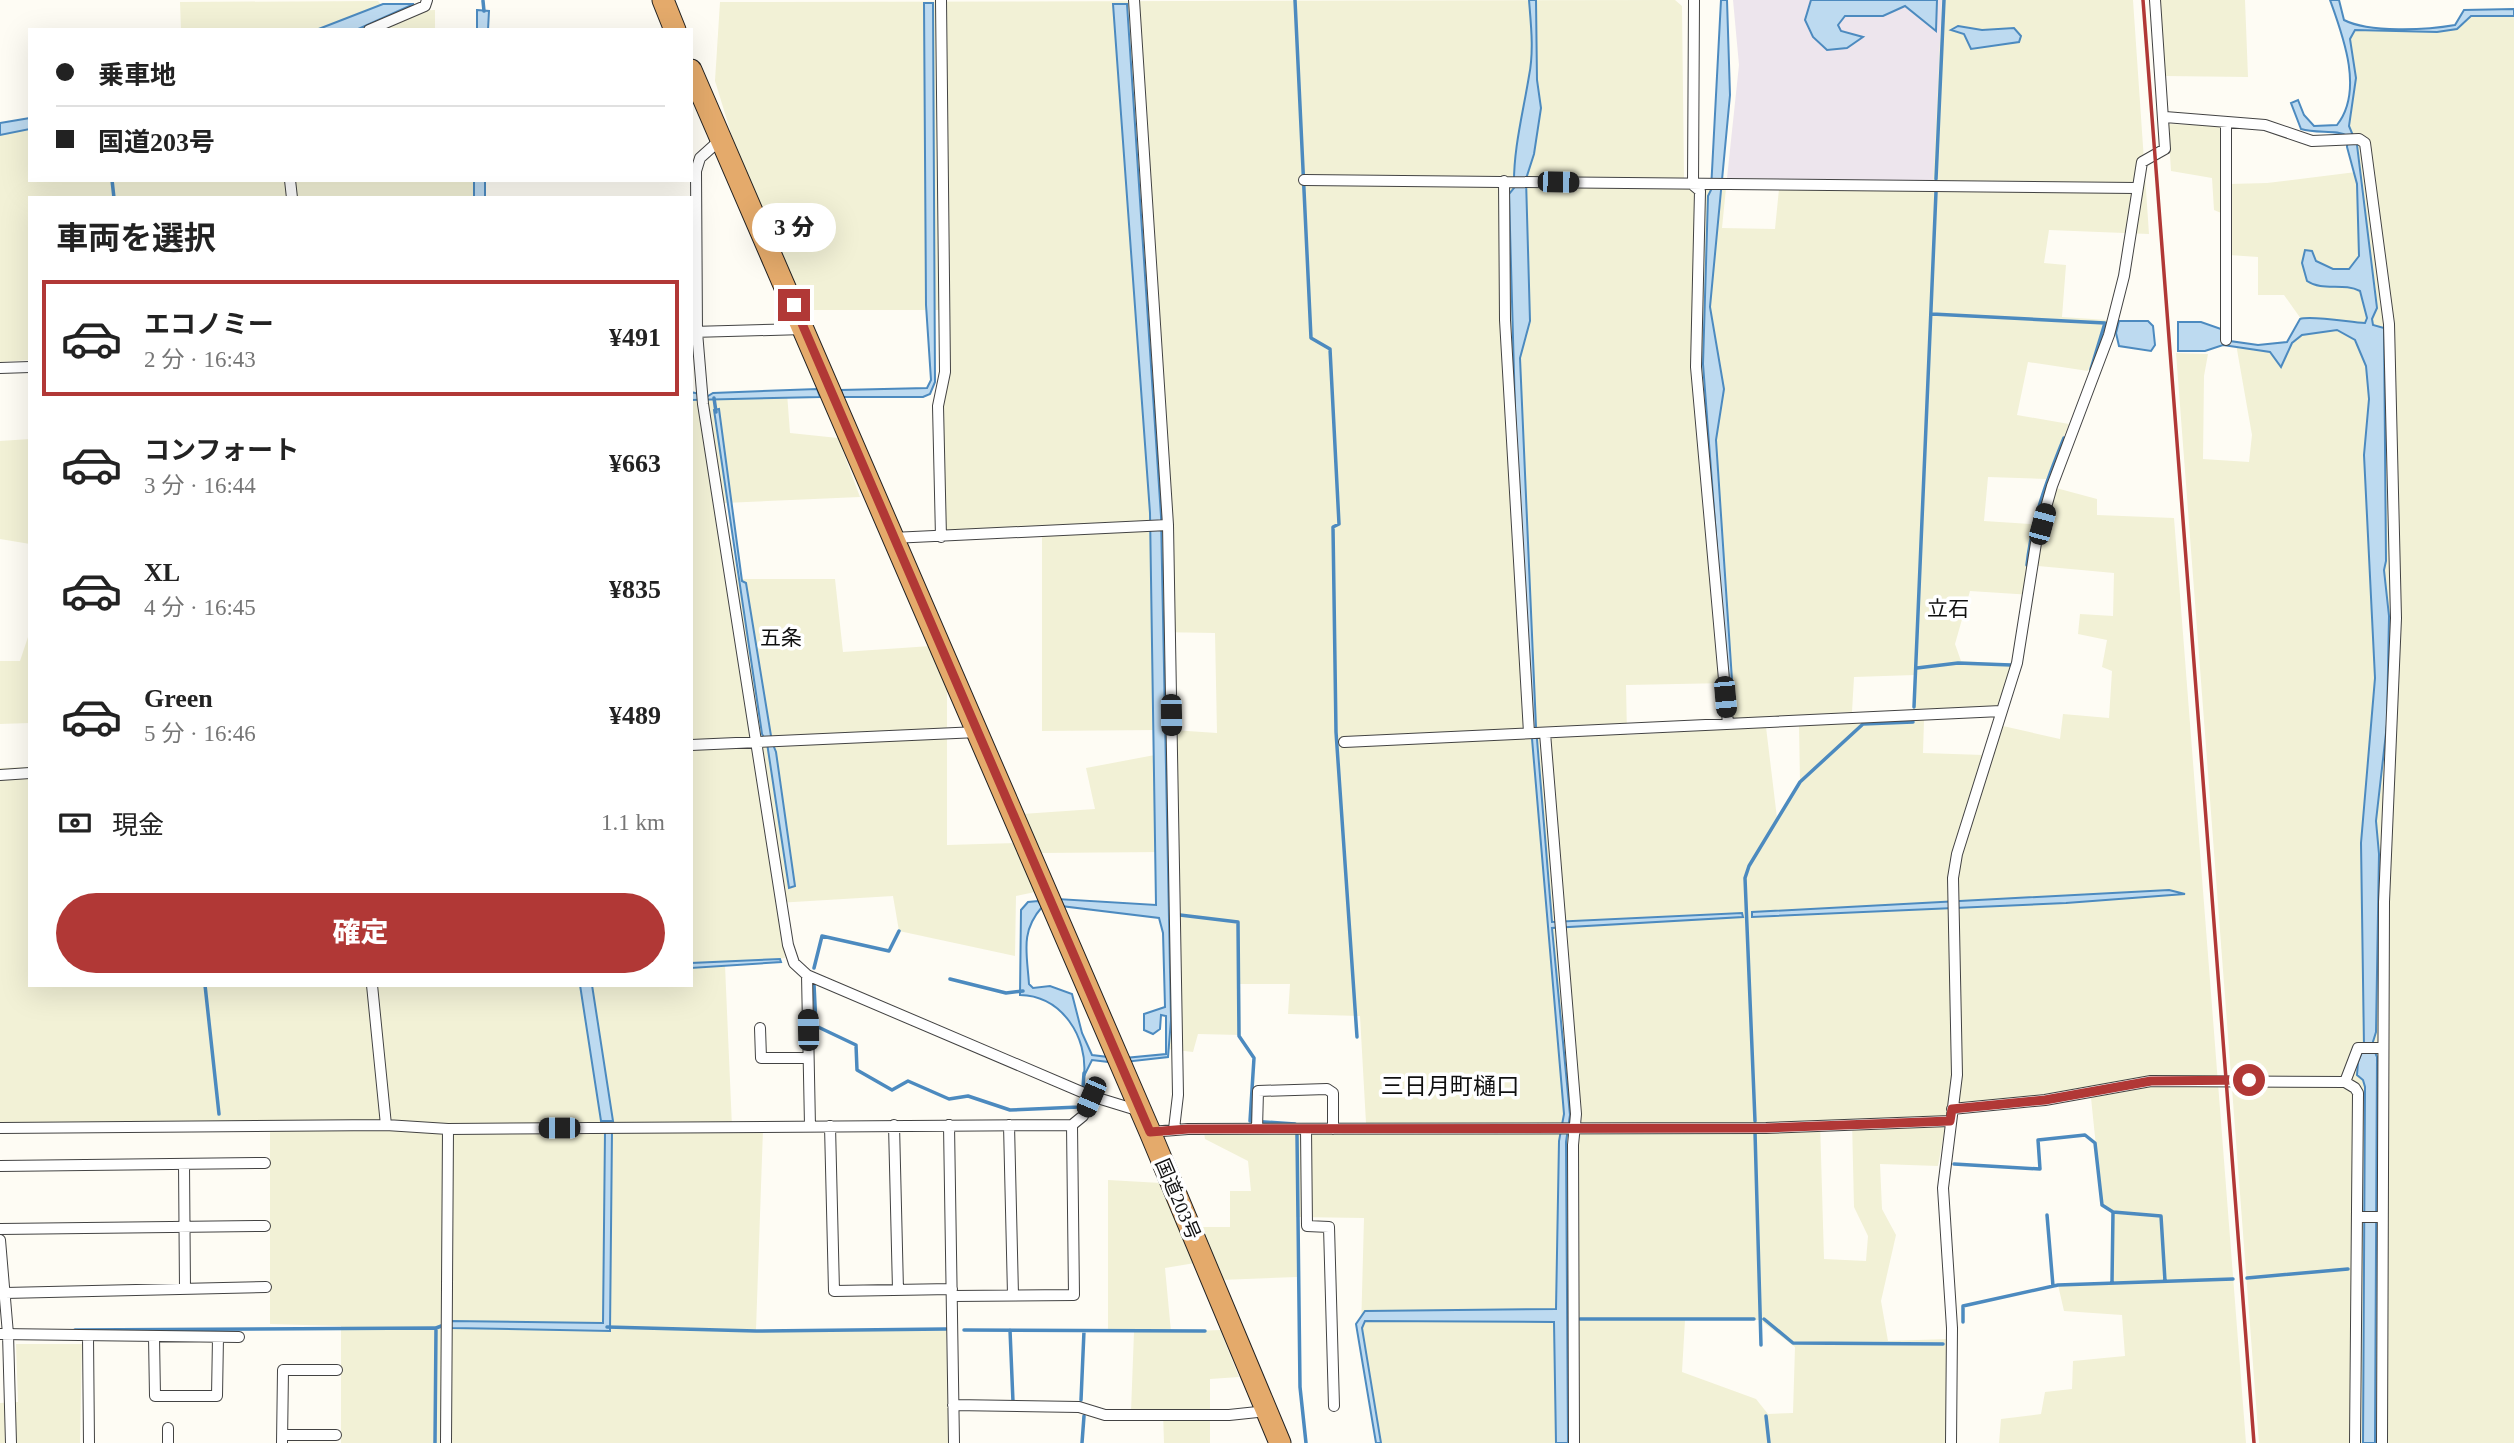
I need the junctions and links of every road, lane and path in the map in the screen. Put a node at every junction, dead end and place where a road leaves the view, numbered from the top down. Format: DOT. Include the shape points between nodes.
graph roads {
  1 [pos="427,0"];
  2 [pos="663,0"];
  3 [pos="941,0"];
  4 [pos="1134,0"];
  5 [pos="1694,0"];
  6 [pos="2155,0"];
  7 [pos="374,28"];
  8 [pos="674,28"];
  9 [pos="693,75"];
  10 [pos="2165,117"];
  11 [pos="2226,122"];
  12 [pos="720,140"];
  13 [pos="1304,180"];
  14 [pos="1507,181"];
  15 [pos="1693,185"];
  16 [pos="2136,188"];
  17 [pos="695,272"];
  18 [pos="804,329"];
  19 [pos="694,332"];
  20 [pos="2227,340"];
  21 [pos="28,367"];
  22 [pos="0,368"];
  23 [pos="1168,525"];
  24 [pos="941,537"];
  25 [pos="892,538"];
  26 [pos="2001,711"];
  27 [pos="1728,724"];
  28 [pos="978,732"];
  29 [pos="1529,733"];
  30 [pos="1545,733"];
  31 [pos="1344,742"];
  32 [pos="758,743"];
  33 [pos="693,746"];
  34 [pos="28,773"];
  35 [pos="0,775"];
  36 [pos="807,975"];
  37 [pos="372,987"];
  38 [pos="760,1028"];
  39 [pos="2383,1048"];
  40 [pos="808,1058"];
  41 [pos="2345,1083"];
  42 [pos="1091,1097"];
  43 [pos="1140,1111"];
  44 [pos="1951,1115"];
  45 [pos="386,1125"];
  46 [pos="894,1125"];
  47 [pos="949,1125"];
  48 [pos="1009,1125"];
  49 [pos="1072,1125"];
  50 [pos="810,1126"];
  51 [pos="830,1126"];
  52 [pos="0,1128"];
  53 [pos="448,1129"];
  54 [pos="1174,1129"];
  55 [pos="1257,1129"];
  56 [pos="1306,1129"];
  57 [pos="1332,1129"];
  58 [pos="1576,1129"];
  59 [pos="1150,1132"];
  60 [pos="265,1163"];
  61 [pos="184,1164"];
  62 [pos="0,1166"];
  63 [pos="2357,1217"];
  64 [pos="2382,1217"];
  65 [pos="265,1226"];
  66 [pos="184,1227"];
  67 [pos="0,1229"];
  68 [pos="0,1240"];
  69 [pos="267,1286"];
  70 [pos="184,1289"];
  71 [pos="898,1290"];
  72 [pos="5,1293"];
  73 [pos="952,1293"];
  74 [pos="1013,1295"];
  75 [pos="4,1334"];
  76 [pos="88,1337"];
  77 [pos="154,1337"];
  78 [pos="218,1337"];
  79 [pos="240,1337"];
  80 [pos="337,1370"];
  81 [pos="953,1405"];
  82 [pos="1334,1406"];
  83 [pos="1266,1411"];
  84 [pos="168,1428"];
  85 [pos="337,1435"];
  86 [pos="282,1439"];
  87 [pos="11,1443"];
  88 [pos="89,1443"];
  89 [pos="168,1443"];
  90 [pos="446,1443"];
  91 [pos="954,1443"];
  92 [pos="1280,1443"];
  93 [pos="1574,1443"];
  94 [pos="1951,1443"];
  95 [pos="2355,1443"];
  96 [pos="2382,1443"];
  1 -- 7 [label="street" via="410,14"];
  2 -- 8 [label="highway"];
  3 -- 24 [label="street" via="945,372 937,406"];
  4 -- 23 [label="street"];
  5 -- 15 [label="street"];
  6 -- 10 [label="street"];
  9 -- 12 [label="highway, 国道203号"];
  10 -- 11 [label="street"];
  10 -- 16 [label="street" via="2165,149 2142,163"];
  11 -- 20 [label="street"];
  11 -- 39 [label="street" via="2264,125 2312,141 2359,139 2365,144 2389,336 2396,618"];
  12 -- 17 [label="street" via="700,158 696,171"];
  12 -- 18 [label="highway, 国道203号"];
  13 -- 14 [label="street"];
  14 -- 15 [label="street"];
  14 -- 29 [label="street" via="1505,320"];
  15 -- 16 [label="street"];
  15 -- 27 [label="street" via="1700,191 1696,367"];
  16 -- 26 [label="street" via="2109,335 2052,486 2036,543 2017,663"];
  17 -- 19 [label="street"];
  18 -- 19 [label="street"];
  18 -- 25 [label="highway, 国道203号"];
  19 -- 32 [label="street"];
  21 -- 22 [label="street"];
  23 -- 24 [label="street"];
  23 -- 54 [label="street" via="1178,1095"];
  24 -- 25 [label="street"];
  25 -- 28 [label="highway, 国道203号"];
  26 -- 27 [label="street"];
  26 -- 44 [label="street" via="1957,854 1953,905 1958,1034"];
  27 -- 30 [label="street"];
  28 -- 32 [label="street"];
  28 -- 43 [label="highway, 国道203号"];
  29 -- 30 [label="street"];
  29 -- 31 [label="street"];
  30 -- 58 [label="street"];
  32 -- 33 [label="street"];
  32 -- 36 [label="street" via="788,945 794,963"];
  34 -- 35 [label="street"];
  36 -- 40 [label="street"];
  36 -- 42 [label="street"];
  37 -- 45 [label="street"];
  38 -- 40 [label="street" via="761,1058"];
  39 -- 41 [label="street" via="2358,1048"];
  39 -- 64 [label="street"];
  40 -- 50 [label="street"];
  41 -- 44 [label="street" via="2151,1081"];
  41 -- 63 [label="street" via="2358,1093"];
  42 -- 43 [label="street"];
  42 -- 49 [label="street" via="1083,1116"];
  43 -- 59 [label="highway, 国道203号"];
  44 -- 58 [label="street" via="1766,1128"];
  44 -- 94 [label="street" via="1943,1188 1952,1328"];
  45 -- 52 [label="street"];
  45 -- 53 [label="street"];
  46 -- 47 [label="street"];
  46 -- 51 [label="street"];
  46 -- 71 [label="street"];
  47 -- 48 [label="street"];
  47 -- 73 [label="street"];
  48 -- 49 [label="street"];
  48 -- 74 [label="street"];
  49 -- 74 [label="street" via="1074,1295"];
  50 -- 51 [label="street"];
  50 -- 53 [label="street"];
  51 -- 71 [label="street" via="834,1291"];
  53 -- 90 [label="street"];
  54 -- 55 [label="street"];
  54 -- 59 [label="street"];
  55 -- 56 [label="street"];
  55 -- 57 [label="street" via="1258,1091 1327,1089 1333,1093"];
  56 -- 57 [label="street"];
  56 -- 82 [label="street" via="1307,1226 1329,1227"];
  57 -- 58 [label="street"];
  58 -- 93 [label="street"];
  59 -- 83 [label="highway, 国道203号"];
  60 -- 61 [label="street"];
  61 -- 62 [label="street"];
  61 -- 66 [label="street"];
  63 -- 64 [label="street"];
  63 -- 95 [label="street"];
  64 -- 96 [label="street"];
  65 -- 66 [label="street"];
  66 -- 67 [label="street"];
  66 -- 70 [label="street"];
  68 -- 72 [label="street"];
  69 -- 70 [label="street"];
  70 -- 72 [label="street"];
  71 -- 73 [label="street"];
  72 -- 75 [label="street"];
  73 -- 74 [label="street"];
  73 -- 81 [label="street"];
  75 -- 76 [label="street"];
  75 -- 87 [label="street"];
  76 -- 77 [label="street"];
  76 -- 88 [label="street"];
  77 -- 78 [label="street"];
  77 -- 78 [label="street" via="155,1396 217,1396"];
  78 -- 79 [label="street"];
  80 -- 86 [label="street" via="283,1370"];
  81 -- 83 [label="street" via="1079,1407 1105,1415"];
  81 -- 91 [label="street"];
  83 -- 92 [label="highway, 国道203号"];
  84 -- 89 [label="street"];
  85 -- 86 [label="street"];
}
